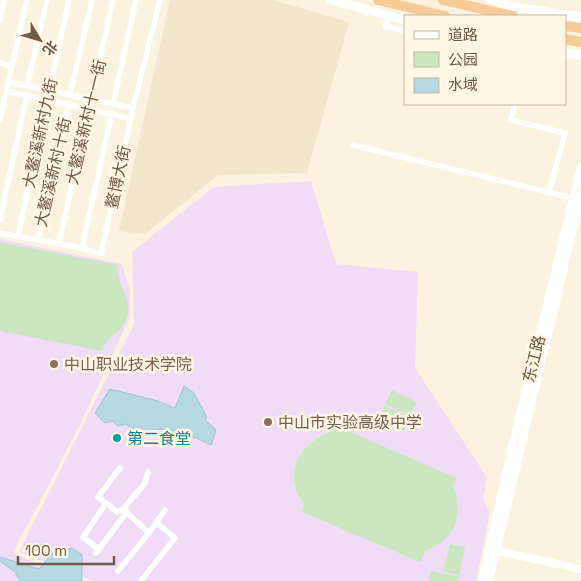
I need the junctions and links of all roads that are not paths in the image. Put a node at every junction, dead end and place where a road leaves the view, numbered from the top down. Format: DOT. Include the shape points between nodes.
graph roads {
  1 [pos="4,0"];
  2 [pos="27,0"];
  3 [pos="47,0"];
  4 [pos="69,0"];
  5 [pos="92,0"];
  6 [pos="114,0"];
  7 [pos="136,0"];
  8 [pos="160,0"];
  9 [pos="331,0"];
  10 [pos="374,0"];
  11 [pos="379,0"];
  12 [pos="443,0"];
  13 [pos="491,0"];
  14 [pos="441,15"];
  15 [pos="508,15"];
  16 [pos="389,17"];
  17 [pos="581,17"];
  18 [pos="0,20"];
  19 [pos="404,20"];
  20 [pos="566,26"];
  21 [pos="581,28"];
  22 [pos="404,31"];
  23 [pos="566,39"];
  24 [pos="581,42"];
  25 [pos="566,53"];
  26 [pos="581,56"];
  27 [pos="0,63"];
  28 [pos="12,66"];
  29 [pos="8,82"];
  30 [pos="27,86"];
  31 [pos="6,91"];
  32 [pos="49,91"];
  33 [pos="27,95"];
  34 [pos="70,95"];
  35 [pos="91,99"];
  36 [pos="47,100"];
  37 [pos="2,104"];
  38 [pos="68,104"];
  39 [pos="113,104"];
  40 [pos="515,105"];
  41 [pos="89,108"];
  42 [pos="133,108"];
  43 [pos="112,113"];
  44 [pos="0,119"];
  45 [pos="131,119"];
  46 [pos="353,145"];
  47 [pos="581,167"];
  48 [pos="549,193"];
  49 [pos="578,198"];
  50 [pos="0,219"];
  51 [pos="0,233"];
  52 [pos="18,236"];
  53 [pos="38,240"];
  54 [pos="59,244"];
  55 [pos="82,248"];
  56 [pos="120,468"];
  57 [pos="148,472"];
  58 [pos="106,503"];
  59 [pos="125,510"];
  60 [pos="165,510"];
  61 [pos="156,522"];
  62 [pos="149,532"];
  63 [pos="492,550"];
  64 [pos="581,569"];
  65 [pos="118,571"];
  66 [pos="141,581"];
  67 [pos="482,581"];
  68 [pos="489,581"];
  1 -- 18 [label="street"];
  2 -- 28 [label="street"];
  3 -- 30 [label="street"];
  4 -- 32 [label="street, 大鳌溪新村九街"];
  5 -- 34 [label="street"];
  6 -- 35 [label="street, 大鳌溪新村十一街"];
  7 -- 39 [label="street"];
  8 -- 42 [label="street, 鳌博大街"];
  9 -- 16 [label="main road"];
  10 -- 11 [label="main road"];
  11 -- 14 [label="highway"];
  12 -- 15 [label="highway"];
  13 -- 17 [label="main road"];
  16 -- 19 [label="main road"];
  16 -- 22 [label="street" via="385,26"];
  20 -- 21 [label="highway"];
  23 -- 24 [label="highway"];
  25 -- 26 [label="main road"];
  27 -- 28 [label="street"];
  28 -- 29 [label="street"];
  29 -- 30 [label="street"];
  29 -- 31 [label="street"];
  30 -- 32 [label="street"];
  31 -- 33 [label="street"];
  31 -- 37 [label="street"];
  32 -- 34 [label="street"];
  32 -- 36 [label="street, 大鳌溪新村九街"];
  33 -- 36 [label="street"];
  33 -- 50 [label="street"];
  34 -- 35 [label="street"];
  35 -- 39 [label="street"];
  35 -- 41 [label="street, 大鳌溪新村十一街"];
  36 -- 38 [label="street"];
  36 -- 52 [label="street, 大鳌溪新村九街"];
  37 -- 44 [label="street"];
  38 -- 41 [label="street"];
  38 -- 53 [label="street, 大鳌溪新村十街"];
  39 -- 42 [label="street"];
  40 -- 48 [label="street" via="511,120 565,133"];
  41 -- 43 [label="street"];
  41 -- 54 [label="street, 大鳌溪新村十一街"];
  42 -- 45 [label="street, 鳌博大街"];
  43 -- 45 [label="street"];
  43 -- 55 [label="street"];
  45 -- 55 [label="street, 鳌博大街" via="101,254"];
  46 -- 48 [label="street"];
  47 -- 49 [label="street, 东江路"];
  48 -- 49 [label="street"];
  49 -- 63 [label="street, 东江路"];
  51 -- 52 [label="street, 鳌博大街"];
  52 -- 53 [label="street, 鳌博大街"];
  53 -- 54 [label="street, 鳌博大街"];
  54 -- 55 [label="street, 鳌博大街"];
  56 -- 58 [label="street" via="98,497"];
  57 -- 59 [label="street" via="145,483"];
  58 -- 59 [label="street" via="117,512"];
  58 -- 59 [label="street" via="83,537 98,552"];
  59 -- 62 [label="street"];
  60 -- 61 [label="street"];
  61 -- 62 [label="street"];
  61 -- 66 [label="street" via="175,538"];
  62 -- 65 [label="street"];
  63 -- 64 [label="street"];
  63 -- 67 [label="street, 东江路"];
  63 -- 68 [label="street, 东江路"];
}
